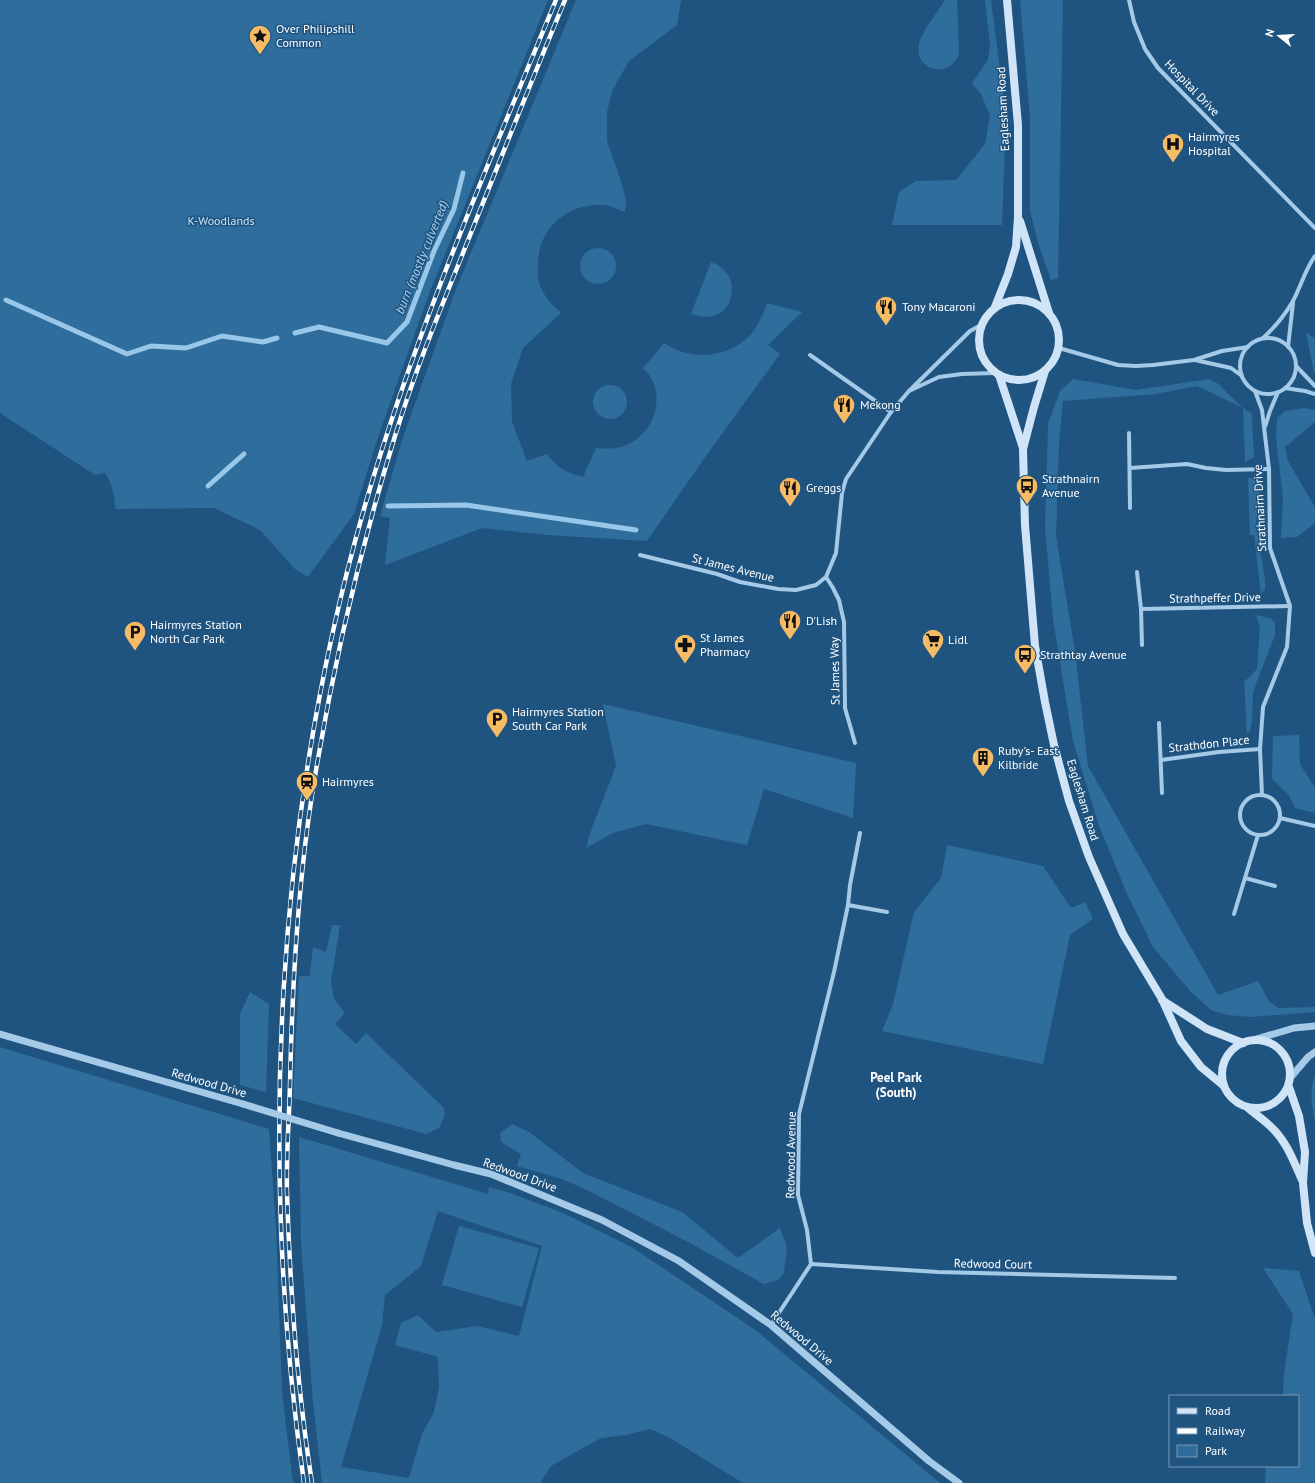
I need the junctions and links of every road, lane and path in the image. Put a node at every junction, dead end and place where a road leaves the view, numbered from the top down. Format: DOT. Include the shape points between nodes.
graph roads {
  1 [pos="1007,0"];
  2 [pos="1129,0"];
  3 [pos="1018,216"];
  4 [pos="1315,228"];
  5 [pos="1315,256"];
  6 [pos="1293,301"];
  7 [pos="995,307"];
  8 [pos="1049,314"];
  9 [pos="981,325"];
  10 [pos="1263,338"];
  11 [pos="1248,347"];
  12 [pos="1288,347"];
  13 [pos="1059,348"];
  14 [pos="810,355"];
  15 [pos="1194,360"];
  16 [pos="1296,365"];
  17 [pos="1045,371"];
  18 [pos="997,374"];
  19 [pos="1242,376"];
  20 [pos="1315,386"];
  21 [pos="1285,388"];
  22 [pos="909,391"];
  23 [pos="1255,391"];
  24 [pos="1278,392"];
  25 [pos="1315,394"];
  26 [pos="891,412"];
  27 [pos="1265,429"];
  28 [pos="1129,433"];
  29 [pos="1023,449"];
  30 [pos="1130,468"];
  31 [pos="1269,469"];
  32 [pos="1130,508"];
  33 [pos="640,555"];
  34 [pos="1137,572"];
  35 [pos="826,577"];
  36 [pos="1290,606"];
  37 [pos="1141,609"];
  38 [pos="1142,644"];
  39 [pos="1159,724"];
  40 [pos="855,744"];
  41 [pos="1260,749"];
  42 [pos="1161,760"];
  43 [pos="1162,793"];
  44 [pos="1262,795"];
  45 [pos="1280,818"];
  46 [pos="1315,826"];
  47 [pos="860,833"];
  48 [pos="1258,835"];
  49 [pos="1245,878"];
  50 [pos="1275,886"];
  51 [pos="848,905"];
  52 [pos="887,912"];
  53 [pos="1234,914"];
  54 [pos="1162,999"];
  55 [pos="1315,1026"];
  56 [pos="0,1034"];
  57 [pos="1253,1040"];
  58 [pos="1243,1043"];
  59 [pos="1315,1052"];
  60 [pos="1291,1077"];
  61 [pos="1224,1086"];
  62 [pos="1288,1087"];
  63 [pos="1246,1107"];
  64 [pos="1303,1183"];
  65 [pos="1315,1253"];
  66 [pos="810,1264"];
  67 [pos="1175,1278"];
  68 [pos="771,1325"];
  69 [pos="959,1483"];
  1 -- 3 [label="main road, Eaglesham Road" via="1018,125"];
  2 -- 4 [label="street, Hospital Drive" via="1134,22 1145,49 1158,68"];
  3 -- 7 [label="main road, Eaglesham Road" via="1016,248"];
  3 -- 8 [label="main road, Eaglesham Road"];
  5 -- 6 [label="street"];
  6 -- 10 [label="street" via="1277,325"];
  6 -- 12 [label="street"];
  7 -- 8 [label="main road" via="1016,300 1029,301"];
  7 -- 9 [label="main road"];
  8 -- 13 [label="main road" via="1056,324"];
  9 -- 18 [label="main road" via="978,336 979,350 985,363"];
  9 -- 22 [label="street" via="970,331"];
  10 -- 11 [label="street"];
  10 -- 12 [label="street" via="1272,338"];
  11 -- 15 [label="street" via="1222,351"];
  11 -- 19 [label="street" via="1240,362"];
  12 -- 16 [label="street"];
  13 -- 15 [label="street" via="1118,365 1153,365"];
  13 -- 17 [label="main road" via="1054,361"];
  14 -- 26 [label="street"];
  15 -- 19 [label="street" via="1231,368"];
  16 -- 20 [label="street"];
  16 -- 21 [label="street" via="1294,376"];
  17 -- 18 [label="main road" via="1034,378 1020,381"];
  17 -- 29 [label="main road, Eaglesham Road"];
  18 -- 22 [label="street" via="939,377"];
  18 -- 29 [label="main road, Eaglesham Road"];
  19 -- 23 [label="street" via="1248,386"];
  21 -- 24 [label="street"];
  21 -- 25 [label="street"];
  22 -- 26 [label="street"];
  23 -- 24 [label="street" via="1263,394"];
  23 -- 27 [label="street, Strathnairn Drive"];
  24 -- 27 [label="street, Strathnairn Drive"];
  26 -- 35 [label="street" via="846,479 842,493 836,553"];
  27 -- 31 [label="street, Strathnairn Drive"];
  28 -- 30 [label="street"];
  29 -- 54 [label="main road, Eaglesham Road" via="1024,525 1034,639 1054,745 1069,801 1089,857 1124,934"];
  30 -- 31 [label="street" via="1187,464 1226,470"];
  30 -- 32 [label="street"];
  31 -- 36 [label="street, Strathnairn Drive" via="1270,548"];
  33 -- 35 [label="street, St James Avenue" via="740,582 778,589 796,590 816,585"];
  34 -- 37 [label="street"];
  35 -- 40 [label="street, St James Way" via="839,600 844,622 845,708"];
  36 -- 37 [label="street, Strathpeffer Drive"];
  36 -- 41 [label="street, Strathnairn Drive" via="1287,647 1263,708"];
  37 -- 38 [label="street"];
  39 -- 42 [label="street, Strathdon Place"];
  41 -- 42 [label="street, Strathdon Place"];
  41 -- 44 [label="street, Strathnairn Drive"];
  42 -- 43 [label="street, Strathdon Place"];
  44 -- 45 [label="street" via="1275,802"];
  44 -- 48 [label="street" via="1246,799 1240,811 1240,818 1246,829"];
  45 -- 46 [label="street"];
  45 -- 48 [label="street" via="1278,824 1269,832"];
  47 -- 51 [label="street, Redwood Avenue"];
  48 -- 49 [label="street"];
  49 -- 50 [label="street"];
  49 -- 53 [label="street"];
  51 -- 52 [label="street"];
  51 -- 66 [label="street, Redwood Avenue" via="799,1114 798,1195 808,1230"];
  54 -- 58 [label="main road, Eaglesham Road" via="1207,1029"];
  54 -- 61 [label="main road, Eaglesham Road" via="1181,1041 1201,1067"];
  55 -- 57 [label="street" via="1294,1028"];
  56 -- 68 [label="street, Redwood Drive, bridge" via="338,1133 491,1174 602,1220 679,1261"];
  57 -- 58 [label="main road"];
  57 -- 60 [label="main road" via="1268,1042 1281,1050 1287,1058"];
  58 -- 61 [label="main road" via="1234,1048 1223,1065"];
  59 -- 60 [label="street"];
  60 -- 62 [label="main road"];
  61 -- 63 [label="main road" via="1229,1095"];
  62 -- 63 [label="main road" via="1284,1095 1267,1107"];
  62 -- 64 [label="main road" via="1300,1116 1305,1152"];
  63 -- 64 [label="main road" via="1278,1134"];
  64 -- 65 [label="main road" via="1307,1223"];
  66 -- 67 [label="street, Redwood Court" via="938,1272"];
  66 -- 68 [label="street"];
  68 -- 69 [label="street, Redwood Drive" via="929,1461"];
}
